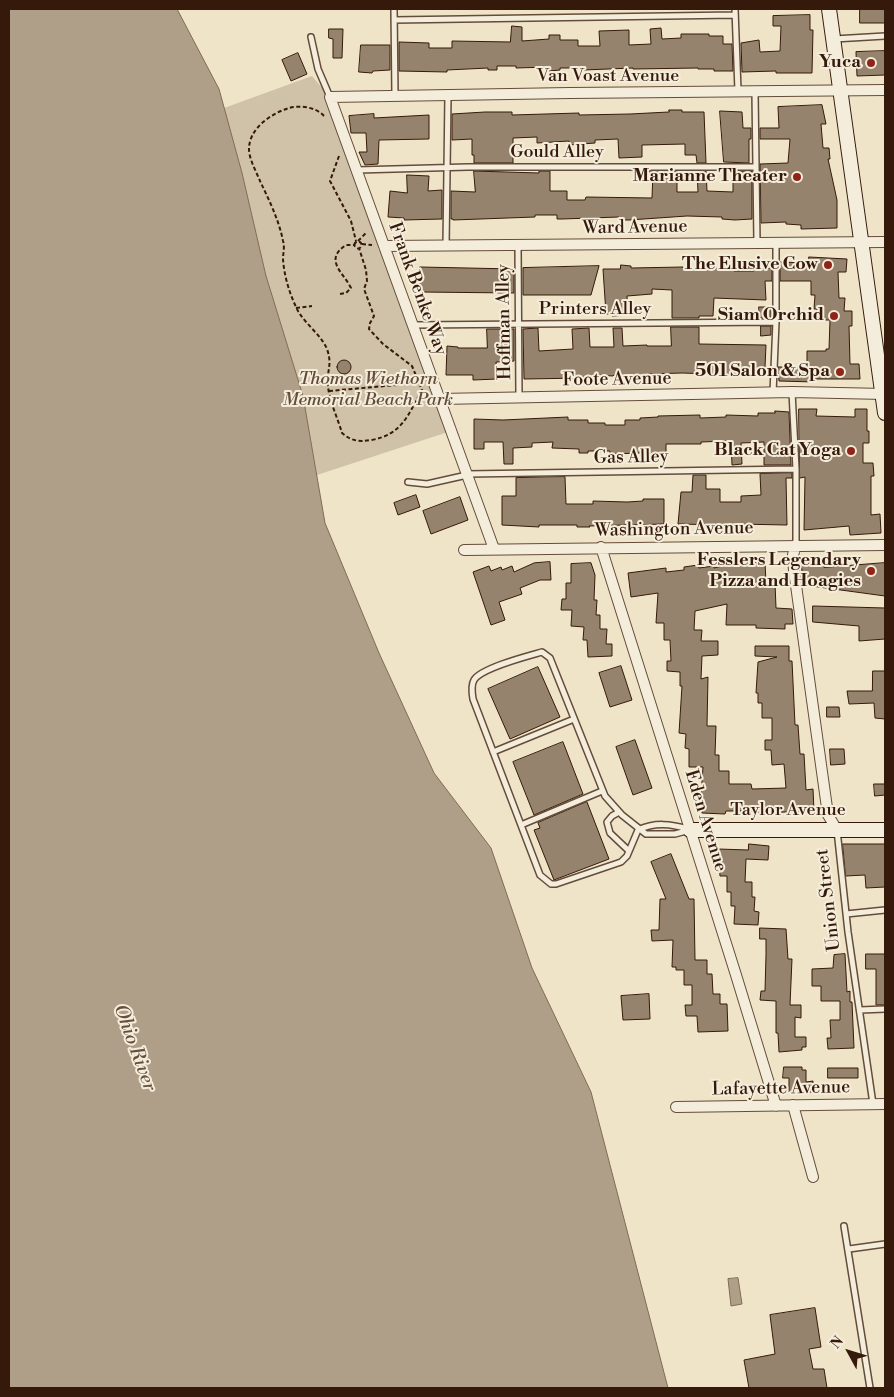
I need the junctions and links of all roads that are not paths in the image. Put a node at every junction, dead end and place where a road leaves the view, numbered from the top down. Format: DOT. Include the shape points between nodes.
graph roads {
  1 [pos="394,9"];
  2 [pos="735,9"];
  3 [pos="830,9"];
  4 [pos="735,15"];
  5 [pos="394,20"];
  6 [pos="885,36"];
  7 [pos="311,37"];
  8 [pos="834,39"];
  9 [pos="885,90"];
  10 [pos="841,91"];
  11 [pos="738,92"];
  12 [pos="756,92"];
  13 [pos="448,95"];
  14 [pos="395,96"];
  15 [pos="330,97"];
  16 [pos="448,167"];
  17 [pos="756,167"];
  18 [pos="357,170"];
  19 [pos="862,242"];
  20 [pos="885,242"];
  21 [pos="757,243"];
  22 [pos="776,243"];
  23 [pos="384,246"];
  24 [pos="446,246"];
  25 [pos="518,246"];
  26 [pos="776,322"];
  27 [pos="519,324"];
  28 [pos="414,325"];
  29 [pos="792,392"];
  30 [pos="773,393"];
  31 [pos="884,394"];
  32 [pos="519,398"];
  33 [pos="440,399"];
  34 [pos="885,414"];
  35 [pos="796,469"];
  36 [pos="466,475"];
  37 [pos="408,482"];
  38 [pos="796,545"];
  39 [pos="885,545"];
  40 [pos="601,547"];
  41 [pos="494,549"];
  42 [pos="464,550"];
  43 [pos="574,720"];
  44 [pos="493,752"];
  45 [pos="602,792"];
  46 [pos="619,812"];
  47 [pos="521,825"];
  48 [pos="638,830"];
  49 [pos="690,830"];
  50 [pos="837,830"];
  51 [pos="885,830"];
  52 [pos="629,852"];
  53 [pos="885,910"];
  54 [pos="846,914"];
  55 [pos="885,1009"];
  56 [pos="860,1010"];
  57 [pos="873,1104"];
  58 [pos="885,1104"];
  59 [pos="794,1105"];
  60 [pos="776,1106"];
  61 [pos="676,1107"];
  62 [pos="813,1177"];
  63 [pos="844,1226"];
  64 [pos="885,1244"];
  65 [pos="849,1249"];
  66 [pos="870,1388"];
  1 -- 5 [label="lane"];
  2 -- 4 [label="lane"];
  3 -- 8 [label="main road"];
  4 -- 5 [label="lane"];
  4 -- 11 [label="lane"];
  5 -- 14 [label="lane"];
  6 -- 8 [label="lane"];
  7 -- 15 [label="lane" via="318,69"];
  8 -- 10 [label="main road"];
  9 -- 10 [label="street, Van Voast Avenue"];
  10 -- 12 [label="street, Van Voast Avenue"];
  10 -- 19 [label="main road"];
  11 -- 12 [label="street, Van Voast Avenue"];
  11 -- 13 [label="street, Van Voast Avenue"];
  12 -- 17 [label="lane"];
  13 -- 14 [label="street, Van Voast Avenue"];
  13 -- 16 [label="lane"];
  14 -- 15 [label="street, Van Voast Avenue"];
  15 -- 18 [label="street, Frank Benke Way"];
  16 -- 17 [label="lane, Gould Alley"];
  16 -- 18 [label="lane, Gould Alley"];
  16 -- 24 [label="lane"];
  17 -- 21 [label="lane"];
  18 -- 23 [label="street, Frank Benke Way"];
  19 -- 20 [label="street, Ward Avenue"];
  19 -- 22 [label="street, Ward Avenue"];
  19 -- 31 [label="main road"];
  21 -- 22 [label="street, Ward Avenue"];
  21 -- 25 [label="street, Ward Avenue"];
  22 -- 26 [label="lane"];
  23 -- 24 [label="street, Ward Avenue"];
  23 -- 28 [label="street, Frank Benke Way"];
  24 -- 25 [label="street, Ward Avenue"];
  25 -- 27 [label="lane, Hoffman Alley"];
  26 -- 27 [label="lane, Printers Alley"];
  26 -- 30 [label="lane"];
  27 -- 28 [label="lane, Printers Alley"];
  27 -- 32 [label="lane, Hoffman Alley"];
  28 -- 33 [label="street, Frank Benke Way"];
  29 -- 30 [label="street, Foote Avenue"];
  29 -- 31 [label="street, Foote Avenue"];
  29 -- 35 [label="lane"];
  30 -- 32 [label="street, Foote Avenue"];
  31 -- 34 [label="main road"];
  32 -- 33 [label="street, Foote Avenue"];
  33 -- 36 [label="street, Frank Benke Way"];
  35 -- 36 [label="lane, Gas Alley"];
  35 -- 38 [label="lane"];
  36 -- 37 [label="lane, Gas Alley" via="427,484"];
  36 -- 41 [label="street, Frank Benke Way"];
  38 -- 39 [label="street, Washington Avenue"];
  38 -- 40 [label="street, Washington Avenue"];
  38 -- 50 [label="street, Union Street" via="794,571 828,815"];
  40 -- 41 [label="street, Washington Avenue"];
  40 -- 49 [label="street, Eden Avenue"];
  41 -- 42 [label="street, Washington Avenue"];
  43 -- 44 [label="lane"];
  43 -- 44 [label="lane" via="550,658 542,652 483,672 474,680 473,699"];
  43 -- 45 [label="lane"];
  44 -- 47 [label="lane"];
  45 -- 46 [label="lane"];
  45 -- 47 [label="lane"];
  46 -- 48 [label="lane"];
  46 -- 52 [label="lane" via="607,822 610,833"];
  47 -- 52 [label="lane" via="540,875 551,884 620,862"];
  48 -- 49 [label="lane" via="646,834 675,834"];
  48 -- 49 [label="lane" via="648,825 672,824"];
  48 -- 52 [label="lane"];
  49 -- 50 [label="main road, Taylor Avenue"];
  49 -- 60 [label="street, Eden Avenue"];
  50 -- 51 [label="main road, Taylor Avenue"];
  50 -- 54 [label="lane, Union Street"];
  53 -- 54 [label="lane"];
  54 -- 56 [label="lane, Union Street"];
  55 -- 56 [label="lane"];
  56 -- 57 [label="lane, Union Street"];
  57 -- 58 [label="street, Lafayette Avenue"];
  57 -- 59 [label="street, Lafayette Avenue"];
  59 -- 60 [label="street, Lafayette Avenue"];
  59 -- 62 [label="street"];
  60 -- 61 [label="street, Lafayette Avenue"];
  63 -- 65 [label="lane"];
  64 -- 65 [label="lane"];
  65 -- 66 [label="lane"];
}
